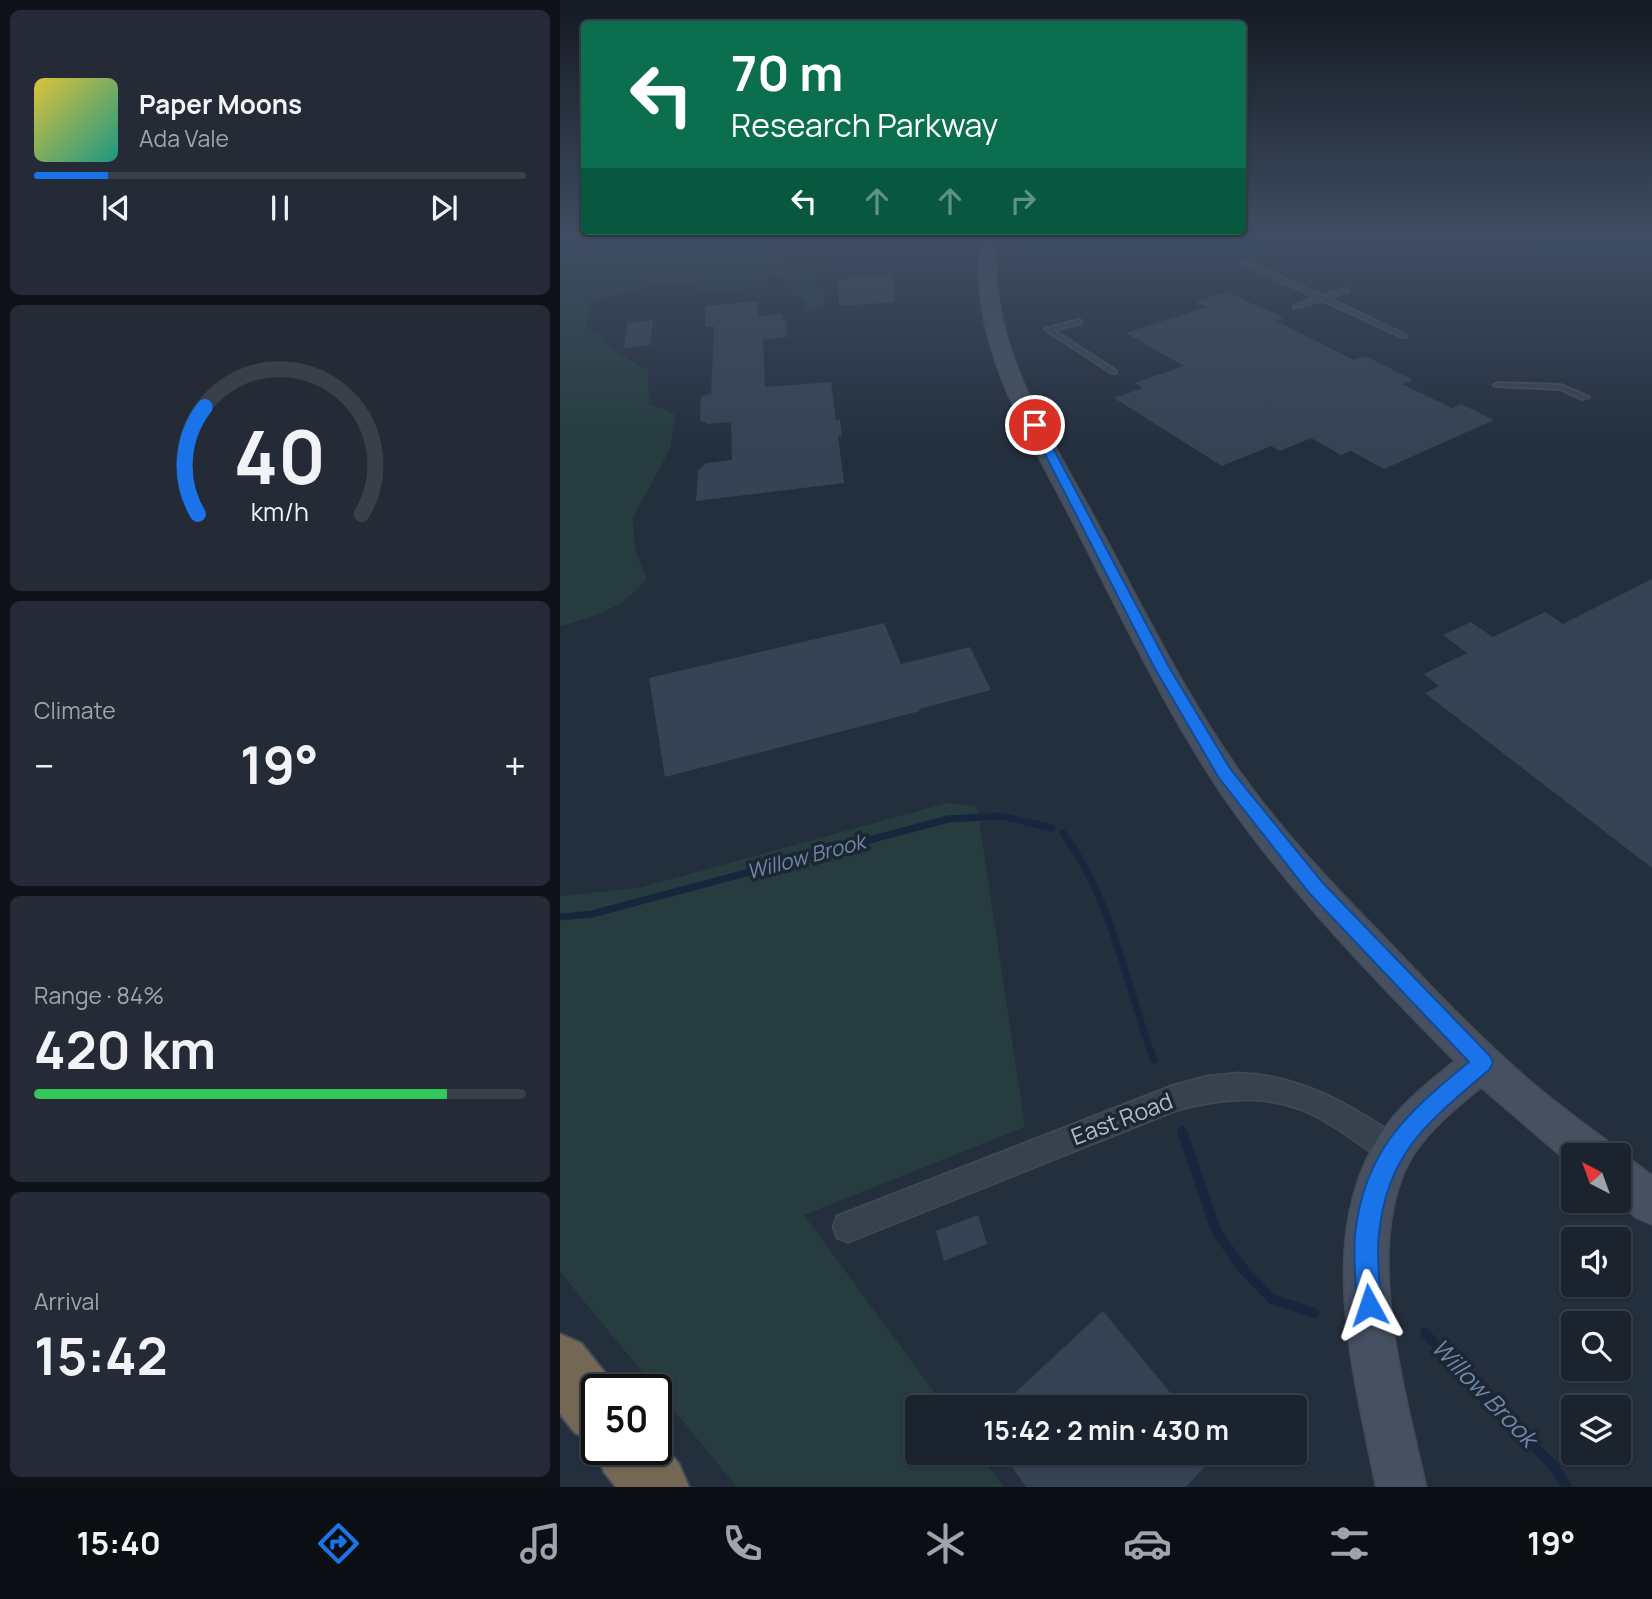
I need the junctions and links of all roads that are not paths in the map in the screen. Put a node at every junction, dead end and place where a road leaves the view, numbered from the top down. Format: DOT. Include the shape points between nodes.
graph roads {
  1 [pos="991,308"];
  2 [pos="1345,308"];
  3 [pos="1079,322"];
  4 [pos="1404,336"];
  5 [pos="1114,372"];
  6 [pos="1497,385"];
  7 [pos="1585,397"];
  8 [pos="1483,1062"];
  9 [pos="1577,1143"];
  10 [pos="1393,1150"];
  11 [pos="1631,1186"];
  12 [pos="1652,1203"];
  13 [pos="848,1227"];
  14 [pos="560,1364"];
  15 [pos="581,1391"];
  16 [pos="639,1465"];
  17 [pos="656,1487"];
  18 [pos="1401,1487"];
  1 -- 8 [label="main road" via="998,344 1049,456 1161,667 1218,762 1317,888"];
  2 -- 4 [label="lane"];
  3 -- 5 [label="lane" via="1048,329"];
  6 -- 7 [label="lane" via="1562,387"];
  8 -- 9 [label="main road"];
  8 -- 10 [label="main road" via="1424,1112"];
  10 -- 13 [label="street, East Road" via="1341,1114 1301,1094 1262,1085 1221,1085 1174,1098"];
  10 -- 18 [label="main road" via="1372,1205 1366,1258 1372,1325"];
  11 -- 12 [label="main road"];
  14 -- 15 [label="highway"];
  16 -- 17 [label="highway"];
}
